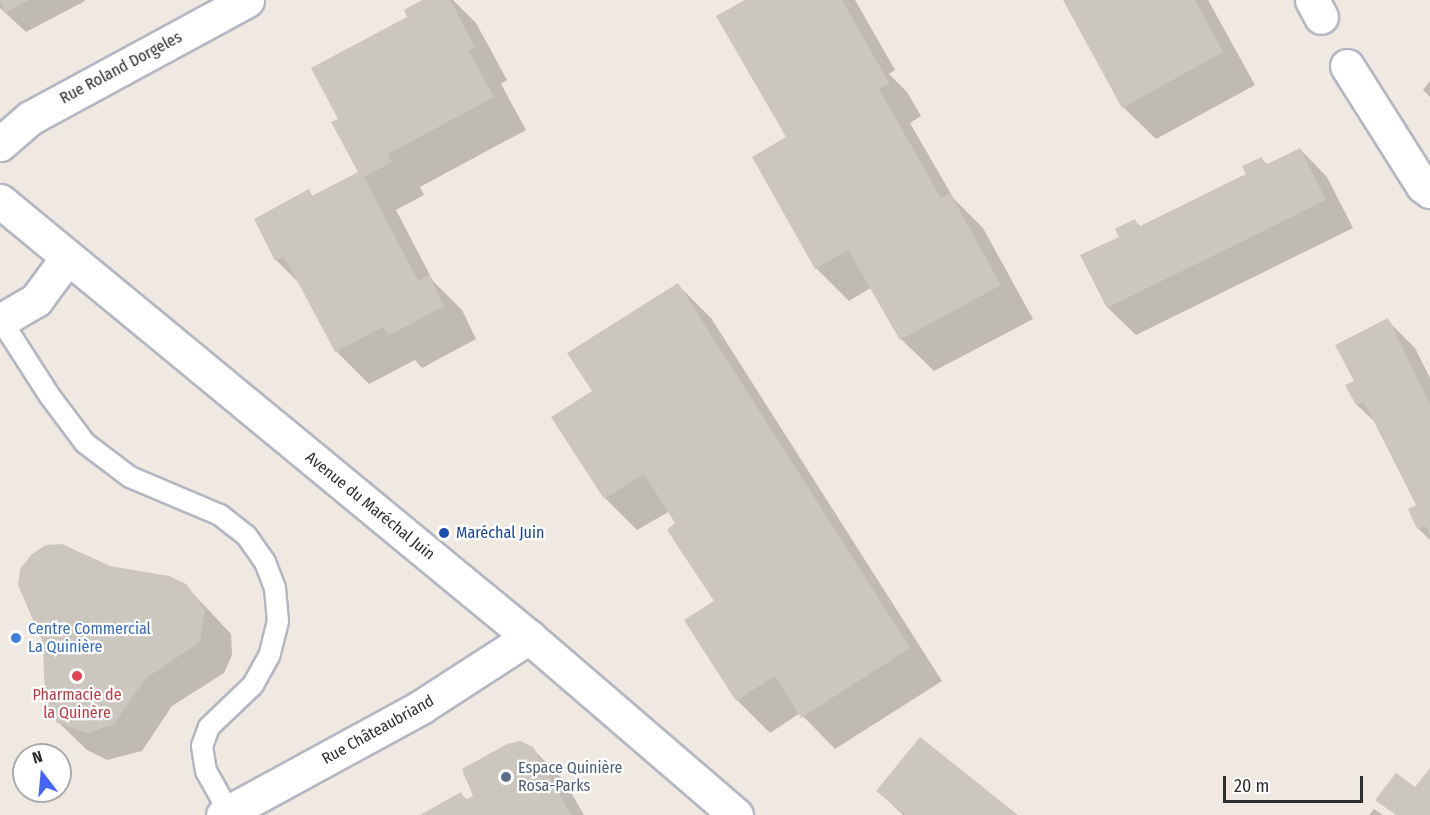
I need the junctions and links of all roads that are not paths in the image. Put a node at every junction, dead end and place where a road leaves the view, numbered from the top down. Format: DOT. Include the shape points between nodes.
graph roads {
  1 [pos="242,1"];
  2 [pos="1347,66"];
  3 [pos="0,144"];
  4 [pos="1430,192"];
  5 [pos="0,201"];
  6 [pos="67,258"];
  7 [pos="1,320"];
  8 [pos="529,637"];
  9 [pos="226,813"];
  10 [pos="736,815"];
  1 -- 3 [label="street, Rue Roland Dorgeles" via="30,118"];
  2 -- 4 [label="street"];
  5 -- 6 [label="street, Avenue du Maréchal Juin"];
  6 -- 7 [label="street" via="36,300"];
  6 -- 8 [label="street, Avenue du Maréchal Juin"];
  7 -- 9 [label="lane" via="49,395 86,443 130,477 220,515 246,535 265,562 275,588 278,621 269,656 253,685 209,727 202,746 206,771"];
  8 -- 9 [label="street, Rue Châteaubriand" via="421,707"];
  8 -- 10 [label="street, Avenue du Maréchal Juin"];
}
